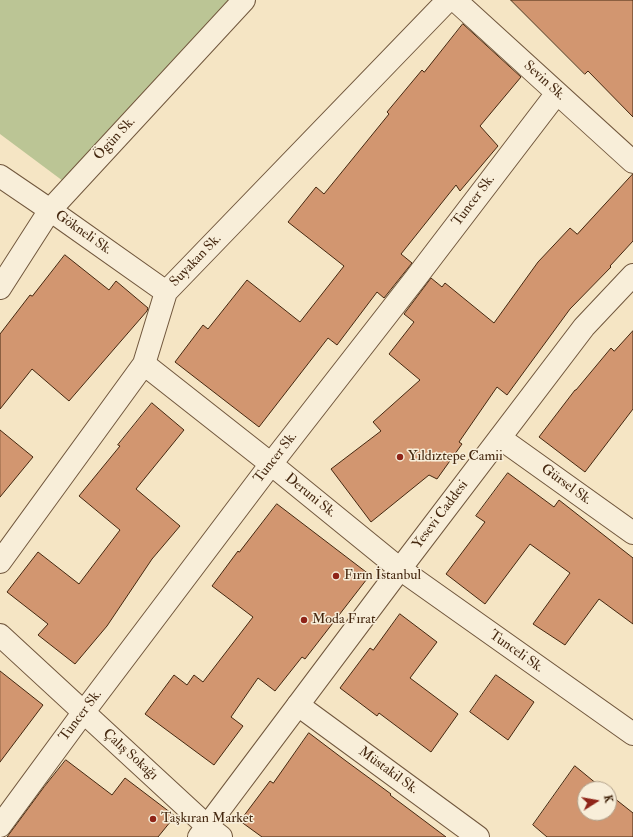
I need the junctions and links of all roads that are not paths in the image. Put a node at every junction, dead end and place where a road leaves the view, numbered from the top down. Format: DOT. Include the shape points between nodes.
graph roads {
  1 [pos="244,0"];
  2 [pos="448,0"];
  3 [pos="455,0"];
  4 [pos="557,92"];
  5 [pos="633,162"];
  6 [pos="0,176"];
  7 [pos="50,210"];
  8 [pos="633,276"];
  9 [pos="0,288"];
  10 [pos="166,292"];
  11 [pos="144,364"];
  12 [pos="500,438"];
  13 [pos="271,464"];
  14 [pos="633,533"];
  15 [pos="0,562"];
  16 [pos="400,569"];
  17 [pos="0,635"];
  18 [pos="298,705"];
  19 [pos="83,713"];
  20 [pos="633,734"];
  21 [pos="0,826"];
  22 [pos="209,833"];
  23 [pos="478,837"];
  1 -- 7 [label="street, Ögün Sk."];
  2 -- 10 [label="street, Suyakan Sk."];
  3 -- 4 [label="street, Sevin Sk."];
  4 -- 5 [label="street, Sevin Sk."];
  4 -- 13 [label="street, Tuncer Sk."];
  6 -- 7 [label="street, Gökneli Sk."];
  7 -- 9 [label="street, Ögün Sk."];
  7 -- 10 [label="street, Gökneli Sk."];
  8 -- 12 [label="street, Yesevi Caddesi" via="584,327"];
  10 -- 11 [label="street, Suyakan Sk."];
  11 -- 13 [label="street, Deruni Sk."];
  11 -- 15 [label="street, Suyakan Sk."];
  12 -- 14 [label="street, Gürsel Sk."];
  12 -- 16 [label="street, Yesevi Caddesi"];
  13 -- 16 [label="street, Deruni Sk."];
  13 -- 19 [label="street, Tuncer Sk."];
  16 -- 18 [label="street, Yesevi Caddesi"];
  16 -- 20 [label="street, Tunceli Sk."];
  17 -- 19 [label="street, Çalış Sokağı"];
  18 -- 22 [label="street, Yesevi Caddesi"];
  18 -- 23 [label="street, Müstakil Sk."];
  19 -- 21 [label="street, Tuncer Sk."];
  19 -- 22 [label="street, Çalış Sokağı"];
}
